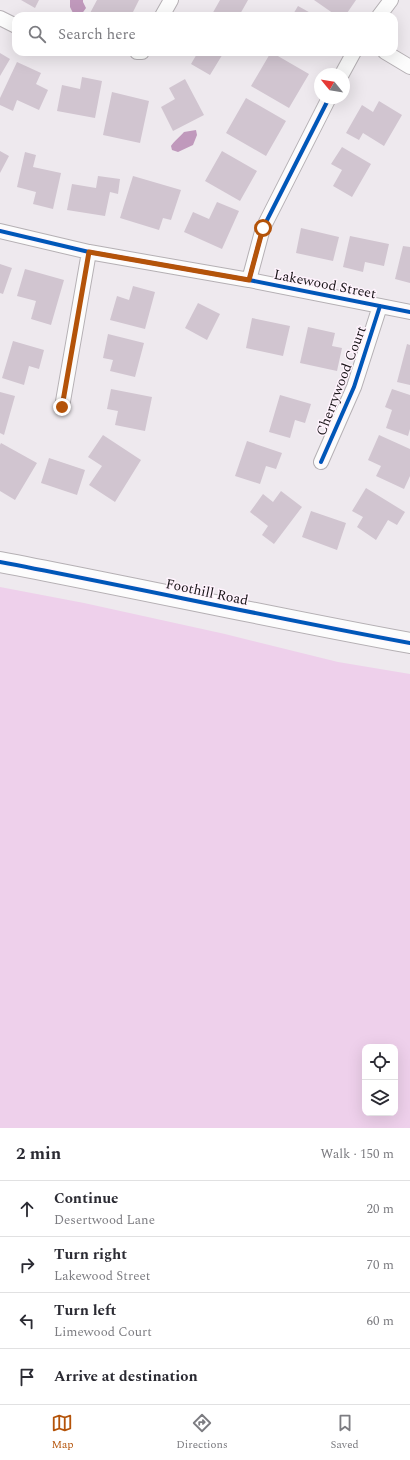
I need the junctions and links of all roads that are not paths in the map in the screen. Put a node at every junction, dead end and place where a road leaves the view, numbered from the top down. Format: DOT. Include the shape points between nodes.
graph roads {
  1 [pos="171,0"];
  2 [pos="391,0"];
  3 [pos="164,12"];
  4 [pos="382,12"];
  5 [pos="0,18"];
  6 [pos="12,24"];
  7 [pos="352,56"];
  8 [pos="392,56"];
  9 [pos="410,67"];
  10 [pos="345,68"];
  11 [pos="326,104"];
  12 [pos="0,231"];
  13 [pos="89,252"];
  14 [pos="249,280"];
  15 [pos="380,306"];
  16 [pos="410,312"];
  17 [pos="62,407"];
  18 [pos="321,462"];
  19 [pos="0,562"];
  20 [pos="410,643"];
  1 -- 3 [label="street"];
  2 -- 4 [label="street"];
  5 -- 6 [label="street"];
  7 -- 10 [label="street"];
  8 -- 9 [label="street"];
  11 -- 14 [label="street" via="263,228"];
  12 -- 13 [label="street, Lakewood Street"];
  13 -- 14 [label="street, Lakewood Street"];
  13 -- 17 [label="street"];
  14 -- 15 [label="street, Lakewood Street"];
  15 -- 16 [label="street, Lakewood Street"];
  15 -- 18 [label="street, Cherrywood Court" via="354,387"];
  19 -- 20 [label="main road, Foothill Road"];
}
